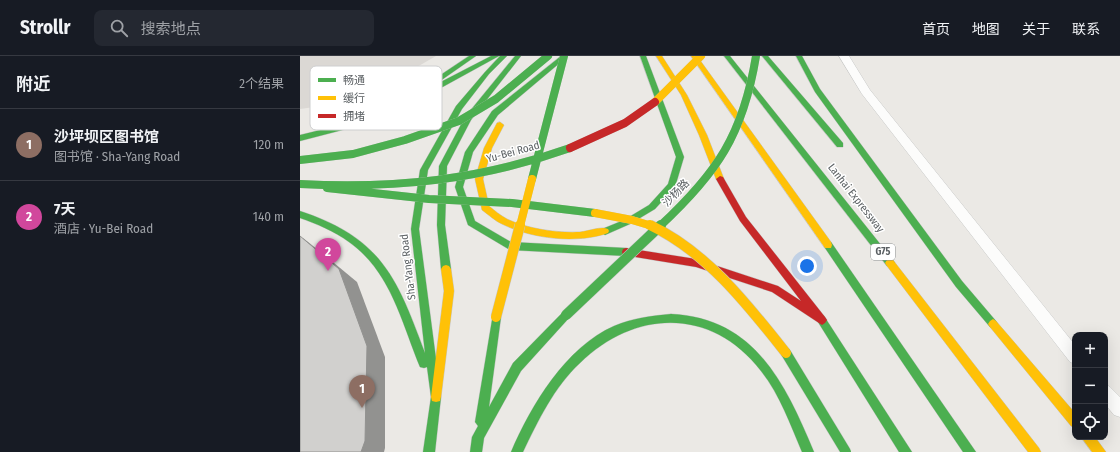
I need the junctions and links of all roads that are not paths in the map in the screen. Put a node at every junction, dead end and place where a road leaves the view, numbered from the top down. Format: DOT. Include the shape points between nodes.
graph roads {
  1 [pos="473,56"];
  2 [pos="496,56"];
  3 [pos="504,56"];
  4 [pos="518,56"];
  5 [pos="548,56"];
  6 [pos="564,56"];
  7 [pos="643,56"];
  8 [pos="659,56"];
  9 [pos="694,56"];
  10 [pos="701,56"];
  11 [pos="727,56"];
  12 [pos="756,56"];
  13 [pos="765,56"];
  14 [pos="799,56"];
  15 [pos="844,56"];
  16 [pos="574,61"];
  17 [pos="442,77"];
  18 [pos="442,87"];
  19 [pos="442,127"];
  20 [pos="331,130"];
  21 [pos="433,130"];
  22 [pos="300,138"];
  23 [pos="847,152"];
  24 [pos="300,160"];
  25 [pos="872,182"];
  26 [pos="300,184"];
  27 [pos="327,188"];
  28 [pos="300,214"];
  29 [pos="959,284"];
  30 [pos="822,320"];
  31 [pos="1072,353"];
  32 [pos="1108,395"];
  33 [pos="436,397"];
  34 [pos="1120,409"];
  35 [pos="1072,418"];
  36 [pos="478,437"];
  37 [pos="1090,440"];
  38 [pos="429,452"];
  39 [pos="476,452"];
  40 [pos="517,452"];
  41 [pos="808,452"];
  42 [pos="846,452"];
  43 [pos="906,452"];
  44 [pos="970,452"];
  45 [pos="1035,452"];
  46 [pos="1100,452"];
  1 -- 17 [label="main road"];
  2 -- 18 [label="main road"];
  3 -- 33 [label="main road, Sha-Yang Road" via="459,108 424,170 416,230"];
  4 -- 33 [label="main road" via="468,119 443,166 441,226 449,291"];
  5 -- 19 [label="main road, bridge" via="496,99 459,121"];
  6 -- 30 [label="main road" via="495,113 468,152 459,187 471,223 510,246 620,251 696,263 775,289"];
  6 -- 36 [label="main road, bridge" via="496,317"];
  7 -- 16 [label="main road, bridge" via="680,157 672,185 652,207 627,222 596,234 560,236 507,223 485,208 479,179 488,148 504,117"];
  8 -- 30 [label="main road" via="684,95 721,181 744,219"];
  9 -- 44 [label="main road" via="811,220"];
  10 -- 27 [label="main road, Yu-Bei Road, bridge" via="680,81 633,119 597,138 563,151 485,172 431,181 383,187"];
  11 -- 45 [label="main road, Lanhai Expressway / G75" via="850,210"];
  12 -- 36 [label="main road, 沙杨路, bridge" via="747,103 733,135 708,177 516,367"];
  13 -- 23 [label="main road"];
  14 -- 29 [label="main road" via="817,90"];
  15 -- 31 [label="lane" via="866,92"];
  20 -- 22 [label="main road"];
  21 -- 24 [label="main road, bridge" via="353,154"];
  25 -- 29 [label="main road"];
  26 -- 27 [label="main road, Yu-Bei Road, bridge"];
  27 -- 42 [label="main road, bridge" via="428,199 583,210 651,225 691,251 736,293 786,354"];
  28 -- 33 [label="main road" via="312,217 343,233 374,256 393,282"];
  29 -- 35 [label="main road"];
  30 -- 43 [label="main road"];
  32 -- 34 [label="lane"];
  33 -- 38 [label="main road, Sha-Yang Road"];
  36 -- 39 [label="main road"];
  37 -- 46 [label="main road"];
  40 -- 41 [label="main road" via="531,422 558,379 589,346 624,325 655,318 686,318 711,324 738,340 757,358 778,386"];
}
